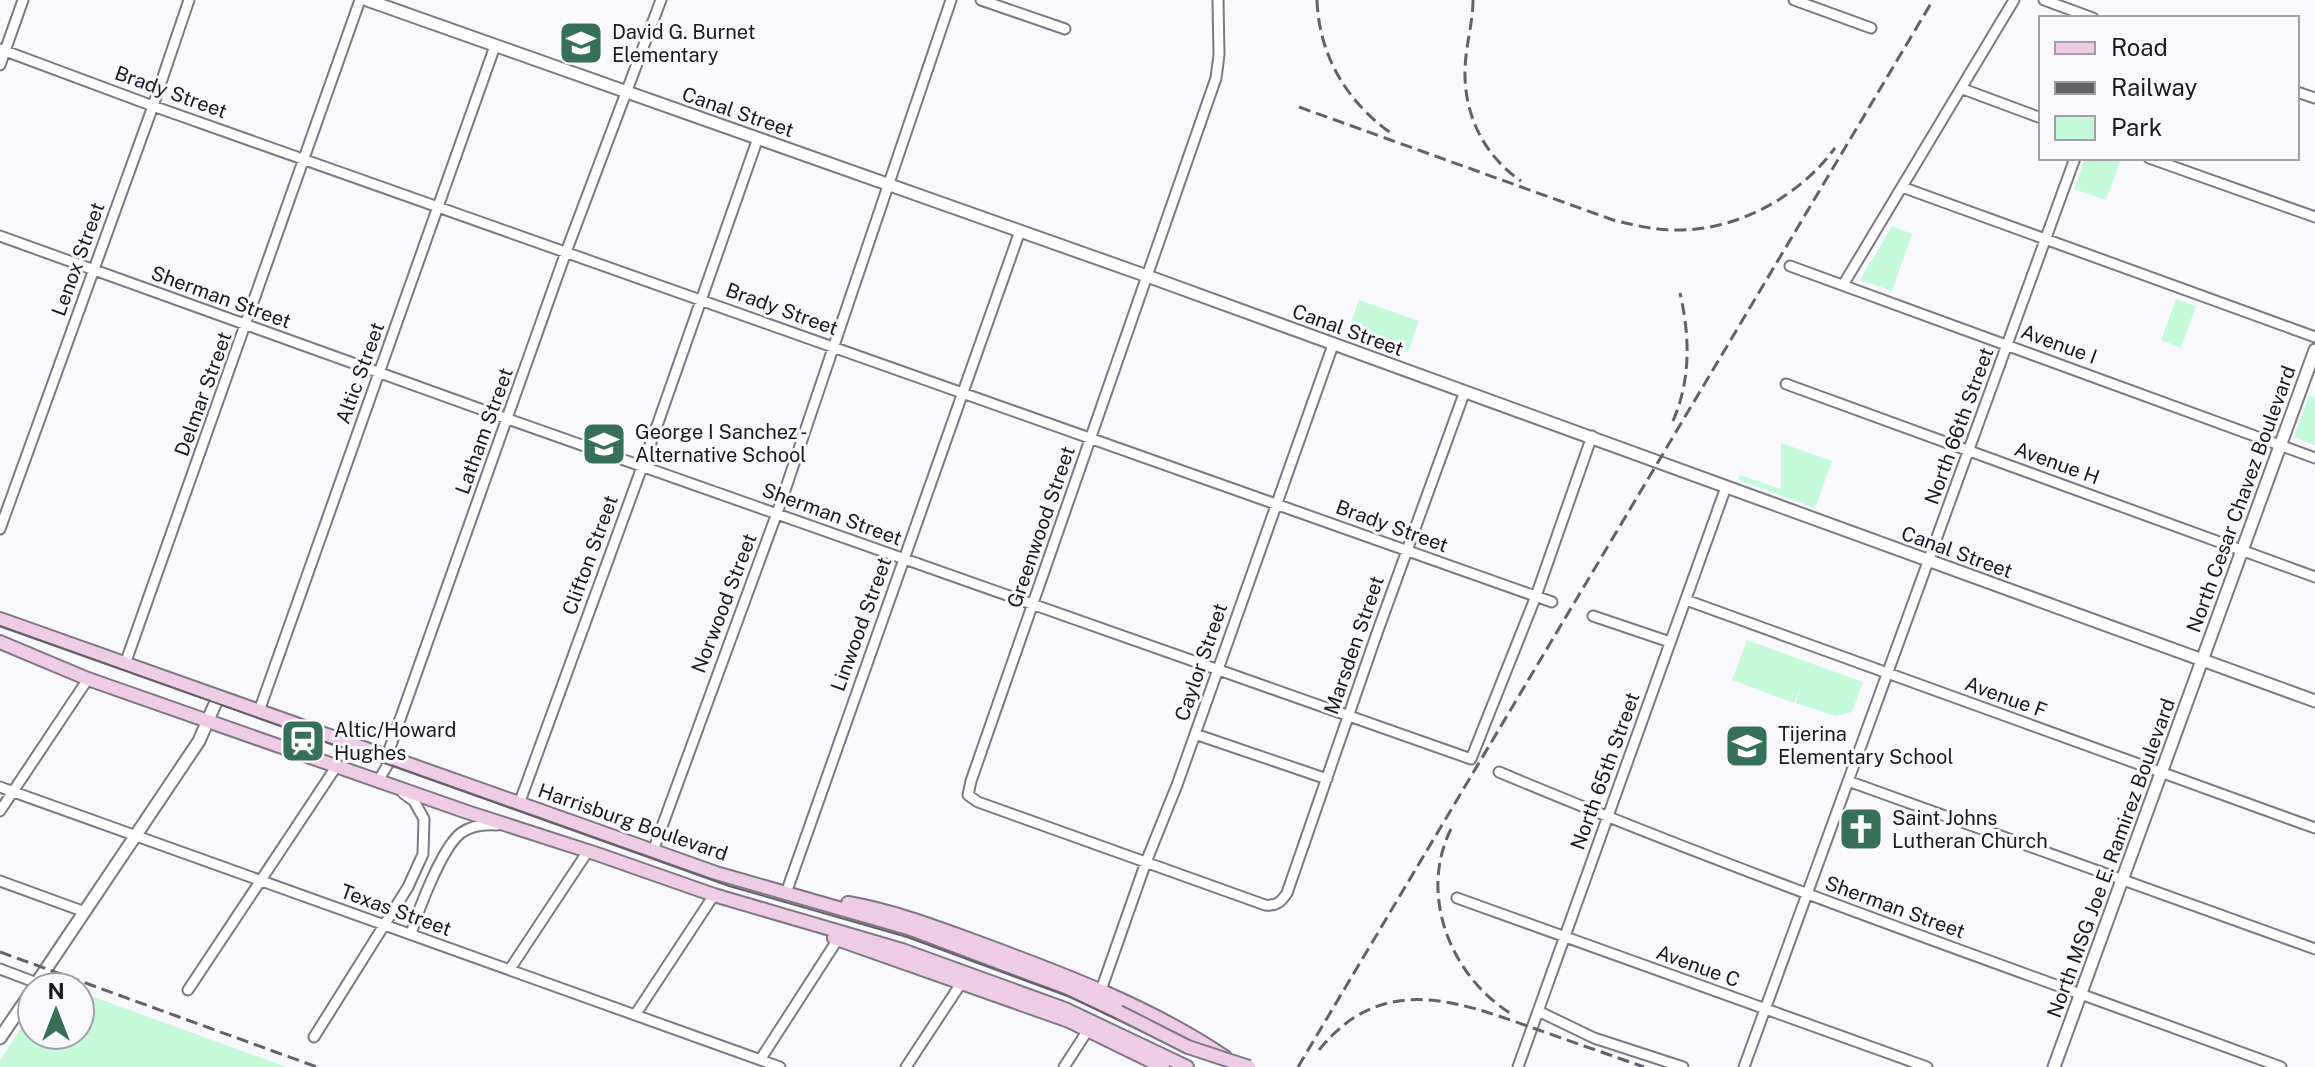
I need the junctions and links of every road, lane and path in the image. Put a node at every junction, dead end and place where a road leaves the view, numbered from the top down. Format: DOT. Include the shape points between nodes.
graph roads {
  1 [pos="23,0"];
  2 [pos="189,0"];
  3 [pos="360,0"];
  4 [pos="367,0"];
  5 [pos="661,0"];
  6 [pos="951,0"];
  7 [pos="981,0"];
  8 [pos="1218,0"];
  9 [pos="1794,0"];
  10 [pos="2014,0"];
  11 [pos="2044,0"];
  12 [pos="2088,16"];
  13 [pos="1871,28"];
  14 [pos="1065,29"];
  15 [pos="495,46"];
  16 [pos="3,50"];
  17 [pos="0,65"];
  18 [pos="1963,89"];
  19 [pos="626,92"];
  20 [pos="153,106"];
  21 [pos="2039,117"];
  22 [pos="758,138"];
  23 [pos="305,158"];
  24 [pos="2074,160"];
  25 [pos="2155,160"];
  26 [pos="887,185"];
  27 [pos="1902,187"];
  28 [pos="438,206"];
  29 [pos="2315,217"];
  30 [pos="1020,231"];
  31 [pos="0,236"];
  32 [pos="2045,240"];
  33 [pos="566,252"];
  34 [pos="1790,266"];
  35 [pos="92,270"];
  36 [pos="1147,276"];
  37 [pos="1843,285"];
  38 [pos="701,299"];
  39 [pos="247,326"];
  40 [pos="2315,337"];
  41 [pos="2008,344"];
  42 [pos="1333,345"];
  43 [pos="835,347"];
  44 [pos="2315,350"];
  45 [pos="379,372"];
  46 [pos="1786,384"];
  47 [pos="1465,391"];
  48 [pos="964,392"];
  49 [pos="508,419"];
  50 [pos="1592,436"];
  51 [pos="1091,437"];
  52 [pos="2281,445"];
  53 [pos="1969,451"];
  54 [pos="2315,458"];
  55 [pos="641,466"];
  56 [pos="1726,487"];
  57 [pos="1276,504"];
  58 [pos="777,513"];
  59 [pos="0,529"];
  60 [pos="1406,550"];
  61 [pos="2242,551"];
  62 [pos="904,559"];
  63 [pos="1929,561"];
  64 [pos="2315,577"];
  65 [pos="1536,596"];
  66 [pos="1686,600"];
  67 [pos="1552,602"];
  68 [pos="1033,604"];
  69 [pos="1593,616"];
  70 [pos="0,619"];
  71 [pos="0,642"];
  72 [pos="1670,642"];
  73 [pos="2201,660"];
  74 [pos="125,664"];
  75 [pos="1217,669"];
  76 [pos="1888,674"];
  77 [pos="88,679"];
  78 [pos="218,697"];
  79 [pos="2315,701"];
  80 [pos="259,711"];
  81 [pos="1348,716"];
  82 [pos="209,721"];
  83 [pos="1195,734"];
  84 [pos="387,756"];
  85 [pos="336,767"];
  86 [pos="1499,772"];
  87 [pos="2162,773"];
  88 [pos="1327,779"];
  89 [pos="378,781"];
  90 [pos="1848,781"];
  91 [pos="0,787"];
  92 [pos="393,787"];
  93 [pos="12,792"];
  94 [pos="519,804"];
  95 [pos="0,811"];
  96 [pos="1607,818"];
  97 [pos="505,825"];
  98 [pos="2315,828"];
  99 [pos="137,836"];
  100 [pos="588,851"];
  101 [pos="653,851"];
  102 [pos="1146,862"];
  103 [pos="2121,878"];
  104 [pos="263,880"];
  105 [pos="0,881"];
  106 [pos="786,893"];
  107 [pos="714,895"];
  108 [pos="1808,895"];
  109 [pos="1457,898"];
  110 [pos="85,912"];
  111 [pos="385,925"];
  112 [pos="411,934"];
  113 [pos="1564,937"];
  114 [pos="838,939"];
  115 [pos="2315,949"];
  116 [pos="510,969"];
  117 [pos="46,971"];
  118 [pos="962,982"];
  119 [pos="188,990"];
  120 [pos="1101,990"];
  121 [pos="2081,994"];
  122 [pos="1767,1009"];
  123 [pos="1538,1011"];
  124 [pos="16,1015"];
  125 [pos="635,1015"];
  126 [pos="1088,1030"];
  127 [pos="314,1037"];
  128 [pos="0,1038"];
  129 [pos="1219,1053"];
  130 [pos="760,1060"];
  131 [pos="780,1067"];
  132 [pos="906,1067"];
  133 [pos="1064,1067"];
  134 [pos="1163,1067"];
  135 [pos="1187,1067"];
  136 [pos="1213,1067"];
  137 [pos="1248,1067"];
  138 [pos="1518,1067"];
  139 [pos="1683,1067"];
  140 [pos="1744,1067"];
  141 [pos="1927,1067"];
  142 [pos="2054,1067"];
  143 [pos="2281,1067"];
  1 -- 16 [label="street"];
  2 -- 20 [label="street, Lenox Street"];
  3 -- 23 [label="street, Delmar Street"];
  4 -- 15 [label="street, Canal Street"];
  5 -- 19 [label="street, Latham Street"];
  6 -- 26 [label="street, Norwood Street"];
  7 -- 14 [label="street"];
  8 -- 36 [label="street, Greenwood Street" via="1216,78"];
  9 -- 13 [label="street"];
  10 -- 18 [label="street"];
  11 -- 12 [label="street"];
  15 -- 19 [label="street, Canal Street"];
  15 -- 28 [label="street, Altic Street"];
  16 -- 17 [label="street"];
  16 -- 20 [label="street, Brady Street"];
  18 -- 21 [label="street"];
  18 -- 27 [label="street"];
  19 -- 22 [label="street, Canal Street"];
  19 -- 33 [label="street, Latham Street"];
  20 -- 23 [label="street, Brady Street"];
  20 -- 35 [label="street, Lenox Street"];
  22 -- 26 [label="street, Canal Street"];
  22 -- 38 [label="street, Clifton Street"];
  23 -- 28 [label="street, Brady Street"];
  23 -- 39 [label="street, Delmar Street"];
  24 -- 32 [label="street, North 66th Street"];
  25 -- 29 [label="street"];
  26 -- 30 [label="street, Canal Street"];
  26 -- 43 [label="street, Norwood Street"];
  27 -- 32 [label="street"];
  27 -- 37 [label="street"];
  28 -- 33 [label="street, Brady Street"];
  28 -- 45 [label="street, Altic Street"];
  30 -- 36 [label="street, Canal Street"];
  30 -- 48 [label="street, Linwood Street"];
  31 -- 35 [label="street, Sherman Street"];
  32 -- 40 [label="street"];
  32 -- 41 [label="street, North 66th Street"];
  33 -- 38 [label="street, Brady Street"];
  33 -- 49 [label="street, Latham Street"];
  34 -- 37 [label="street, Avenue I"];
  35 -- 39 [label="street, Sherman Street"];
  35 -- 59 [label="street, Lenox Street"];
  36 -- 42 [label="street, Canal Street"];
  36 -- 51 [label="street, Greenwood Street"];
  37 -- 41 [label="street, Avenue I"];
  38 -- 43 [label="street, Brady Street"];
  38 -- 55 [label="street, Clifton Street"];
  39 -- 45 [label="street, Sherman Street"];
  39 -- 74 [label="street, Delmar Street"];
  41 -- 52 [label="street, Avenue I"];
  41 -- 53 [label="street, North 66th Street"];
  42 -- 47 [label="street, Canal Street"];
  42 -- 57 [label="street, Caylor Street"];
  43 -- 48 [label="street, Brady Street"];
  43 -- 58 [label="street, Norwood Street"];
  44 -- 52 [label="street, North Cesar Chavez Boulevard"];
  45 -- 49 [label="street, Sherman Street"];
  45 -- 80 [label="street, Altic Street"];
  46 -- 53 [label="street, Avenue H"];
  47 -- 50 [label="street, Canal Street"];
  47 -- 60 [label="street, Marsden Street"];
  48 -- 51 [label="street, Brady Street"];
  48 -- 62 [label="street, Linwood Street"];
  49 -- 55 [label="street, Sherman Street"];
  49 -- 84 [label="street, Latham Street"];
  50 -- 56 [label="street, Canal Street"];
  50 -- 65 [label="street"];
  51 -- 57 [label="street, Brady Street"];
  51 -- 68 [label="street, Greenwood Street"];
  52 -- 54 [label="street, Avenue I"];
  52 -- 61 [label="street, North Cesar Chavez Boulevard"];
  53 -- 61 [label="street, Avenue H"];
  53 -- 63 [label="street, North 66th Street"];
  55 -- 58 [label="street, Sherman Street"];
  55 -- 94 [label="street, Clifton Street"];
  56 -- 63 [label="street, Canal Street"];
  56 -- 66 [label="street, North 65th Street"];
  57 -- 60 [label="street, Brady Street"];
  57 -- 75 [label="street, Caylor Street"];
  58 -- 62 [label="street, Sherman Street"];
  58 -- 101 [label="street, Norwood Street"];
  60 -- 65 [label="street, Brady Street"];
  60 -- 81 [label="street, Marsden Street"];
  61 -- 64 [label="street, Avenue H"];
  61 -- 73 [label="street, North Cesar Chavez Boulevard"];
  62 -- 68 [label="street, Sherman Street"];
  62 -- 106 [label="street, Linwood Street"];
  63 -- 73 [label="street, Canal Street"];
  63 -- 76 [label="street, North 66th Street"];
  65 -- 67 [label="street, Brady Street"];
  65 -- 81 [label="street, Sherman Street" via="1471,759"];
  66 -- 72 [label="street, North 65th Street"];
  66 -- 76 [label="street, Avenue F"];
  68 -- 75 [label="street, Sherman Street"];
  68 -- 102 [label="street, Greenwood Street" via="968,795"];
  69 -- 72 [label="street"];
  70 -- 74 [label="main road, Harrisburg Boulevard"];
  71 -- 77 [label="main road, Harrisburg Boulevard"];
  72 -- 96 [label="street, North 65th Street"];
  73 -- 79 [label="street, Canal Street"];
  73 -- 87 [label="street, North MSG Joe E. Ramirez Boulevard"];
  74 -- 78 [label="main road, Harrisburg Boulevard"];
  75 -- 81 [label="street, Sherman Street"];
  75 -- 83 [label="street, Caylor Street"];
  76 -- 87 [label="street, Avenue F"];
  76 -- 90 [label="street, North 66th Street"];
  77 -- 82 [label="main road, Harrisburg Boulevard"];
  77 -- 93 [label="street"];
  78 -- 80 [label="main road, Harrisburg Boulevard"];
  78 -- 82 [label="street"];
  80 -- 84 [label="main road, Harrisburg Boulevard"];
  81 -- 88 [label="street, Marsden Street"];
  82 -- 85 [label="main road, Harrisburg Boulevard"];
  82 -- 99 [label="street"];
  83 -- 88 [label="street"];
  83 -- 102 [label="street, Caylor Street"];
  84 -- 89 [label="street, Latham Street"];
  84 -- 94 [label="main road, Harrisburg Boulevard"];
  85 -- 89 [label="main road, Harrisburg Boulevard"];
  85 -- 104 [label="street"];
  86 -- 96 [label="street, Sherman Street"];
  87 -- 98 [label="street, Avenue F"];
  87 -- 103 [label="street, North MSG Joe E. Ramirez Boulevard"];
  88 -- 102 [label="street, Marsden Street" via="1287,893 1274,906"];
  89 -- 92 [label="main road, Harrisburg Boulevard"];
  90 -- 103 [label="street"];
  90 -- 108 [label="street, North 66th Street"];
  91 -- 93 [label="street, Texas Street"];
  92 -- 97 [label="main road, Harrisburg Boulevard"];
  92 -- 111 [label="street" via="414,801 425,831 423,854"];
  93 -- 95 [label="street"];
  93 -- 99 [label="street, Texas Street"];
  94 -- 101 [label="main road, Harrisburg Boulevard"];
  96 -- 108 [label="street, Sherman Street"];
  96 -- 113 [label="street, North 65th Street"];
  97 -- 100 [label="main road, Harrisburg Boulevard"];
  97 -- 112 [label="street" via="480,824 448,846"];
  99 -- 104 [label="street, Texas Street"];
  99 -- 110 [label="street"];
  100 -- 107 [label="main road, Harrisburg Boulevard"];
  100 -- 116 [label="street"];
  101 -- 106 [label="main road, Harrisburg Boulevard"];
  102 -- 120 [label="street, Caylor Street"];
  103 -- 115 [label="street"];
  103 -- 121 [label="street, North MSG Joe E. Ramirez Boulevard"];
  104 -- 111 [label="street, Texas Street"];
  104 -- 119 [label="street"];
  105 -- 110 [label="street"];
  106 -- 120 [label="main road" via="906,917"];
  106 -- 137 [label="main road, Harrisburg Boulevard, bridge" via="908,928 1068,988 1188,1047"];
  107 -- 114 [label="main road"];
  107 -- 125 [label="street"];
  107 -- 135 [label="main road, Harrisburg Boulevard" via="902,950 1065,1009"];
  108 -- 121 [label="street, Sherman Street"];
  108 -- 122 [label="street, North 66th Street"];
  109 -- 113 [label="street, Avenue C"];
  110 -- 117 [label="street"];
  111 -- 112 [label="street, Texas Street"];
  111 -- 127 [label="street"];
  112 -- 116 [label="street, Texas Street"];
  113 -- 122 [label="street, Avenue C"];
  113 -- 123 [label="street, North 65th Street"];
  114 -- 118 [label="main road"];
  114 -- 130 [label="street"];
  116 -- 125 [label="street, Texas Street"];
  118 -- 126 [label="main road"];
  118 -- 132 [label="street"];
  120 -- 129 [label="main road"];
  121 -- 142 [label="street, North MSG Joe E. Ramirez Boulevard"];
  121 -- 143 [label="street, Sherman Street"];
  122 -- 140 [label="street, North 66th Street"];
  122 -- 141 [label="street, Avenue C"];
  123 -- 138 [label="street, North 65th Street"];
  123 -- 139 [label="street" via="1594,1038"];
  124 -- 128 [label="street"];
  125 -- 130 [label="street, Texas Street"];
  126 -- 133 [label="street"];
  126 -- 134 [label="main road"];
  129 -- 136 [label="main road"];
  129 -- 137 [label="main road"];
  130 -- 131 [label="street, Texas Street"];
}
